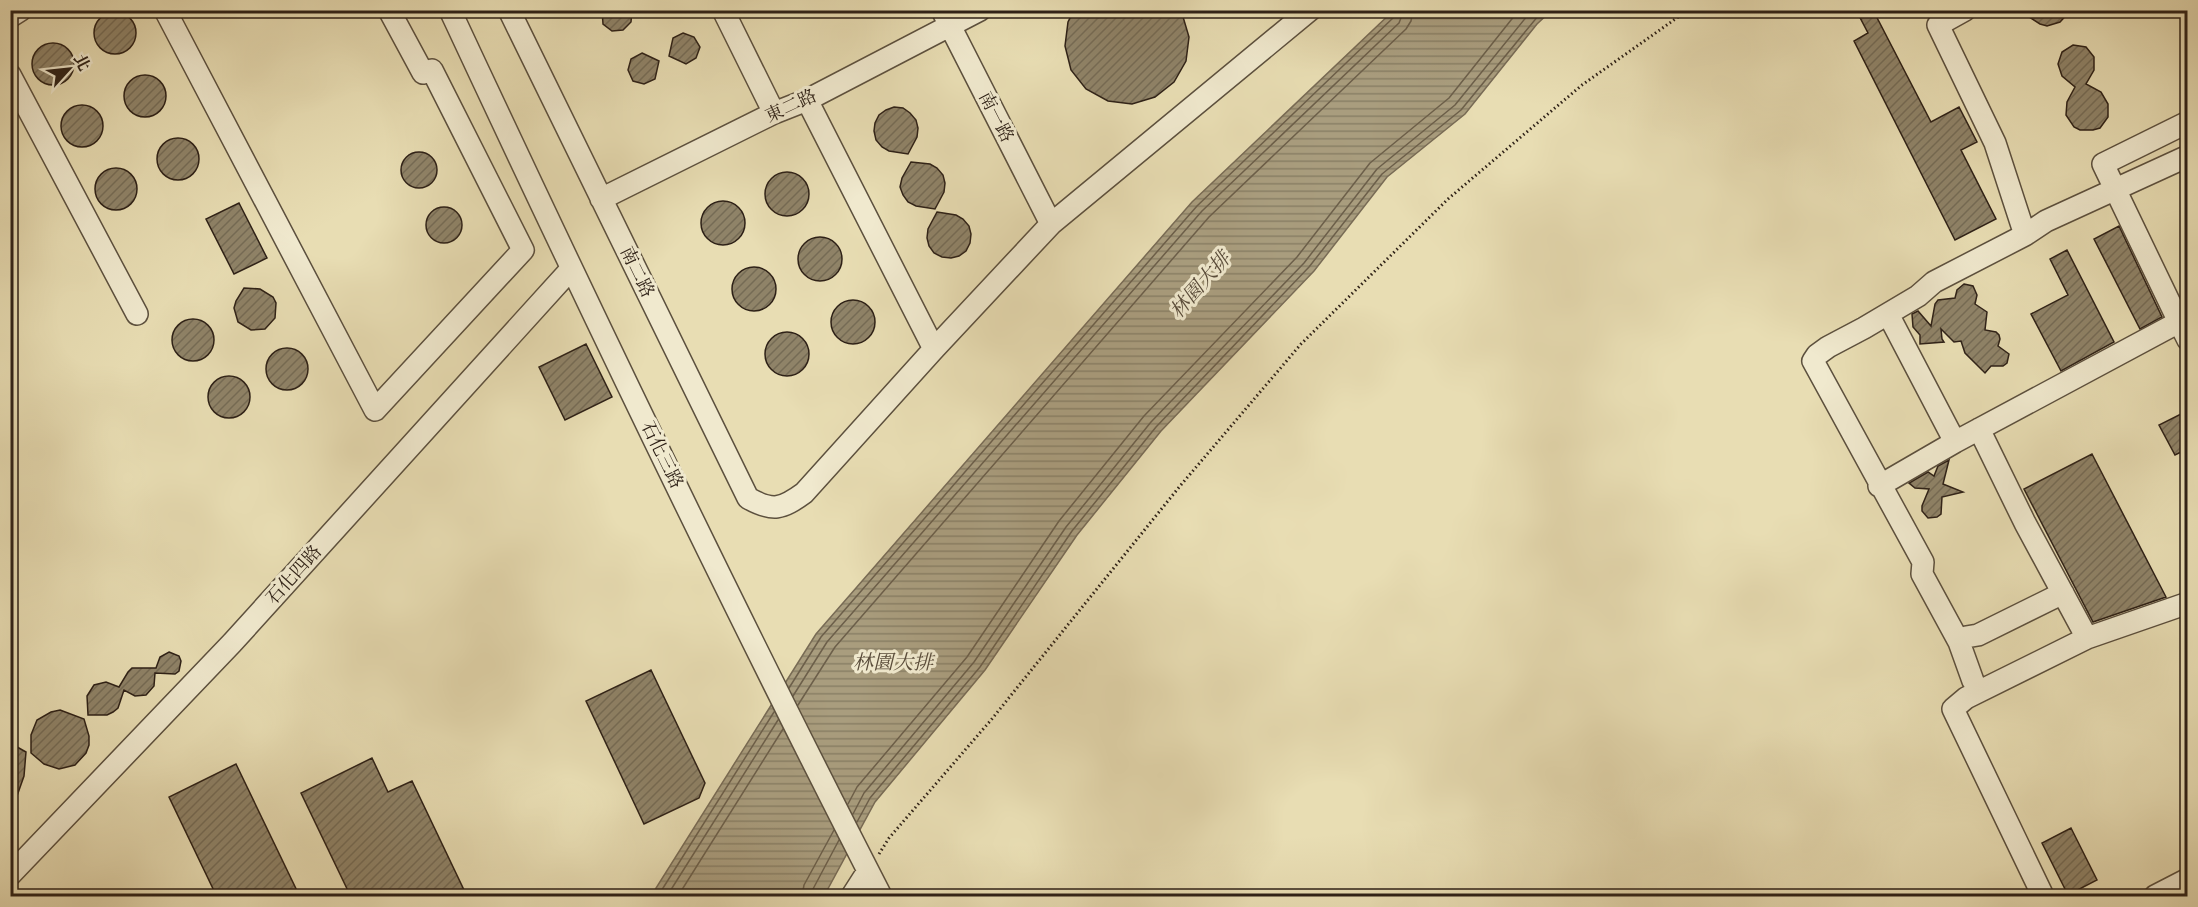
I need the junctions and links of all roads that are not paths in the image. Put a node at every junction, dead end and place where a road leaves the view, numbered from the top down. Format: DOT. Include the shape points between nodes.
graph roads {
  1 [pos="21,10"];
  2 [pos="165,10"];
  3 [pos="389,10"];
  4 [pos="450,10"];
  5 [pos="509,10"];
  6 [pos="723,10"];
  7 [pos="980,10"];
  8 [pos="1310,10"];
  9 [pos="1965,10"];
  10 [pos="10,17"];
  11 [pos="946,18"];
  12 [pos="10,75"];
  13 [pos="807,100"];
  14 [pos="774,113"];
  15 [pos="2187,122"];
  16 [pos="2187,156"];
  17 [pos="2116,190"];
  18 [pos="601,199"];
  19 [pos="1051,224"];
  20 [pos="2025,235"];
  21 [pos="570,269"];
  22 [pos="137,314"];
  23 [pos="1888,314"];
  24 [pos="2183,331"];
  25 [pos="934,349"];
  26 [pos="1979,429"];
  27 [pos="1955,442"];
  28 [pos="1879,486"];
  29 [pos="2063,593"];
  30 [pos="2187,603"];
  31 [pos="2087,638"];
  32 [pos="1959,642"];
  33 [pos="1973,681"];
  34 [pos="10,874"];
  35 [pos="2187,879"];
  36 [pos="874,883"];
  37 [pos="852,897"];
  38 [pos="2043,897"];
  39 [pos="2155,897"];
  1 -- 10 [label="street"];
  2 -- 3 [label="street" via="375,410 523,250 432,70 423,73"];
  4 -- 21 [label="street, 石化三路"];
  5 -- 18 [label="street, 南二路"];
  6 -- 14 [label="street"];
  7 -- 11 [label="street, 東二路"];
  8 -- 19 [label="street"];
  9 -- 20 [label="street" via="1938,25 1995,143"];
  11 -- 13 [label="street, 東二路"];
  11 -- 19 [label="street, 南一路"];
  12 -- 22 [label="street"];
  13 -- 14 [label="street, 東二路"];
  13 -- 25 [label="street"];
  14 -- 18 [label="street, 東二路"];
  15 -- 17 [label="street" via="2103,164"];
  16 -- 17 [label="street"];
  17 -- 20 [label="street" via="2046,221"];
  17 -- 24 [label="street"];
  18 -- 25 [label="street, 南二路" via="748,498 764,507 786,506 804,494"];
  19 -- 25 [label="street"];
  20 -- 23 [label="street" via="1934,282"];
  21 -- 34 [label="street, 石化四路" via="232,643"];
  21 -- 36 [label="street, 石化三路"];
  23 -- 27 [label="street"];
  23 -- 28 [label="street" via="1828,347 1813,362"];
  24 -- 26 [label="street"];
  26 -- 27 [label="street"];
  26 -- 29 [label="street"];
  27 -- 28 [label="street"];
  28 -- 32 [label="street" via="1923,562 1922,574"];
  29 -- 31 [label="street"];
  29 -- 32 [label="street"];
  30 -- 31 [label="street"];
  31 -- 38 [label="street" via="1966,698 1953,709"];
  32 -- 33 [label="street"];
  35 -- 39 [label="street"];
  36 -- 37 [label="street"];
}
